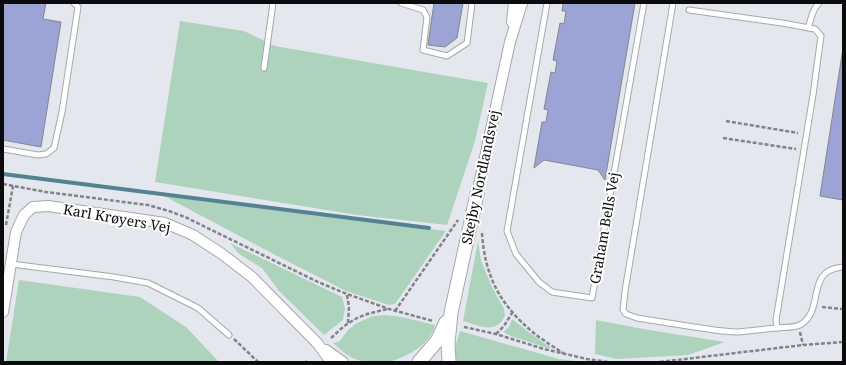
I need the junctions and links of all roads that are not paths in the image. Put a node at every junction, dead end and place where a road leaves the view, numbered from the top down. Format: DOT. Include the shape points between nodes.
graph roads {
  1 [pos="74,3"];
  2 [pos="273,3"];
  3 [pos="401,3"];
  4 [pos="472,3"];
  5 [pos="514,3"];
  6 [pos="522,3"];
  7 [pos="547,3"];
  8 [pos="644,3"];
  9 [pos="673,3"];
  10 [pos="819,3"];
  11 [pos="689,10"];
  12 [pos="808,28"];
  13 [pos="510,42"];
  14 [pos="264,68"];
  15 [pos="3,149"];
  16 [pos="477,194"];
  17 [pos="11,264"];
  18 [pos="843,267"];
  19 [pos="3,312"];
  20 [pos="451,313"];
  21 [pos="777,328"];
  22 [pos="229,335"];
  23 [pos="318,344"];
  24 [pos="331,362"];
  25 [pos="343,362"];
  26 [pos="419,362"];
  27 [pos="450,362"];
  1 -- 15 [label="lane" via="78,6 54,148 46,154 38,155"];
  2 -- 14 [label="lane"];
  3 -- 4 [label="lane" via="423,10 427,17 423,50 447,56 467,43"];
  5 -- 13 [label="street, Skejby Nordlandsvej"];
  6 -- 13 [label="street, Skejby Nordlandsvej"];
  7 -- 8 [label="lane, Graham Bells Vej" via="506,230 516,254 539,282 552,292 592,298"];
  9 -- 21 [label="lane" via="623,310 637,318 724,331"];
  10 -- 12 [label="lane"];
  11 -- 12 [label="lane"];
  12 -- 21 [label="lane" via="815,29 821,36 776,320"];
  13 -- 16 [label="street, Skejby Nordlandsvej"];
  16 -- 20 [label="street, Skejby Nordlandsvej"];
  17 -- 19 [label="street, Karl Krøyers Vej"];
  17 -- 22 [label="lane" via="114,277 148,284 198,308"];
  17 -- 23 [label="street, Karl Krøyers Vej" via="16,232 24,215 33,207 48,206 165,224 193,235 252,277"];
  18 -- 21 [label="lane" via="835,268 820,279 814,306 807,320 798,326"];
  20 -- 26 [label="street, Skejby Nordlandsvej" via="437,341"];
  20 -- 27 [label="street, Skejby Nordlandsvej" via="448,343"];
  23 -- 24 [label="street, Karl Krøyers Vej"];
  23 -- 25 [label="street, Karl Krøyers Vej"];
}
